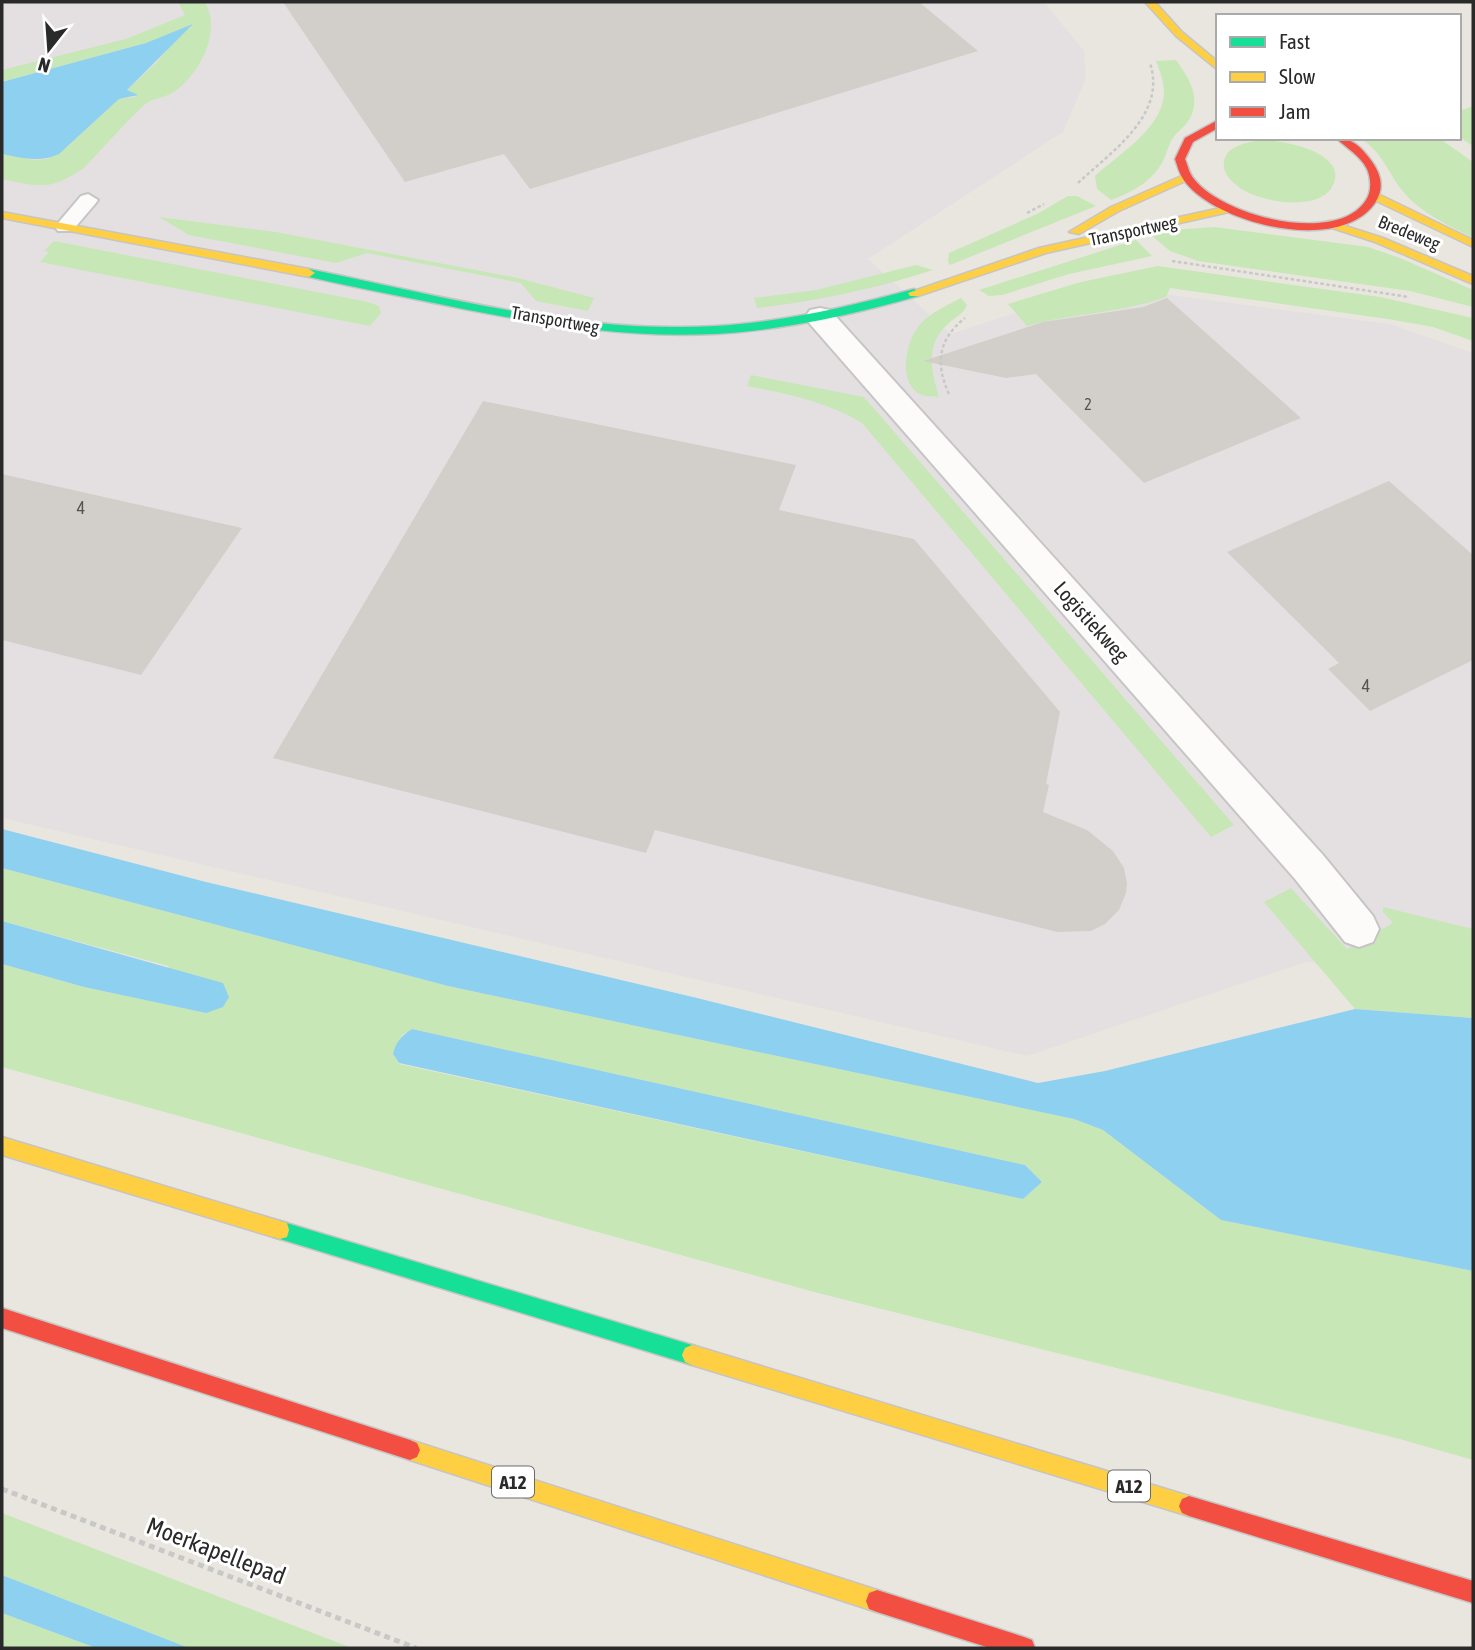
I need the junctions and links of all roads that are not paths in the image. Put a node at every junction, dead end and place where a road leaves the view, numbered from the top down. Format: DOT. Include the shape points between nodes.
graph roads {
  1 [pos="1150,2"];
  2 [pos="1179,34"];
  3 [pos="1216,65"];
  4 [pos="1199,74"];
  5 [pos="1216,124"];
  6 [pos="1344,140"];
  7 [pos="1186,177"];
  8 [pos="1374,196"];
  9 [pos="88,200"];
  10 [pos="1224,210"];
  11 [pos="2,215"];
  12 [pos="1330,225"];
  13 [pos="65,227"];
  14 [pos="1473,244"];
  15 [pos="1042,251"];
  16 [pos="1473,280"];
  17 [pos="820,317"];
  18 [pos="1359,929"];
  19 [pos="2,1146"];
  20 [pos="2,1318"];
  21 [pos="1473,1592"];
  22 [pos="1024,1648"];
  1 -- 2 [label="main road"];
  2 -- 3 [label="main road"];
  2 -- 4 [label="main road"];
  5 -- 7 [label="main road" via="1187,143 1181,159"];
  6 -- 8 [label="main road" via="1370,163 1377,180"];
  7 -- 10 [label="main road" via="1200,195"];
  7 -- 15 [label="main road, Transportweg" via="1115,209"];
  8 -- 12 [label="main road" via="1359,214"];
  8 -- 14 [label="main road, Bredeweg"];
  9 -- 13 [label="lane"];
  10 -- 12 [label="main road" via="1277,226"];
  10 -- 15 [label="main road, Transportweg"];
  11 -- 13 [label="main road, Transportweg"];
  12 -- 16 [label="main road, Bredeweg" via="1379,240"];
  13 -- 17 [label="main road, Transportweg" via="622,331 739,329"];
  15 -- 17 [label="main road, Transportweg" via="904,296"];
  17 -- 18 [label="street, Logistiekweg"];
  19 -- 21 [label="main road, A12"];
  20 -- 22 [label="main road, A12"];
}
